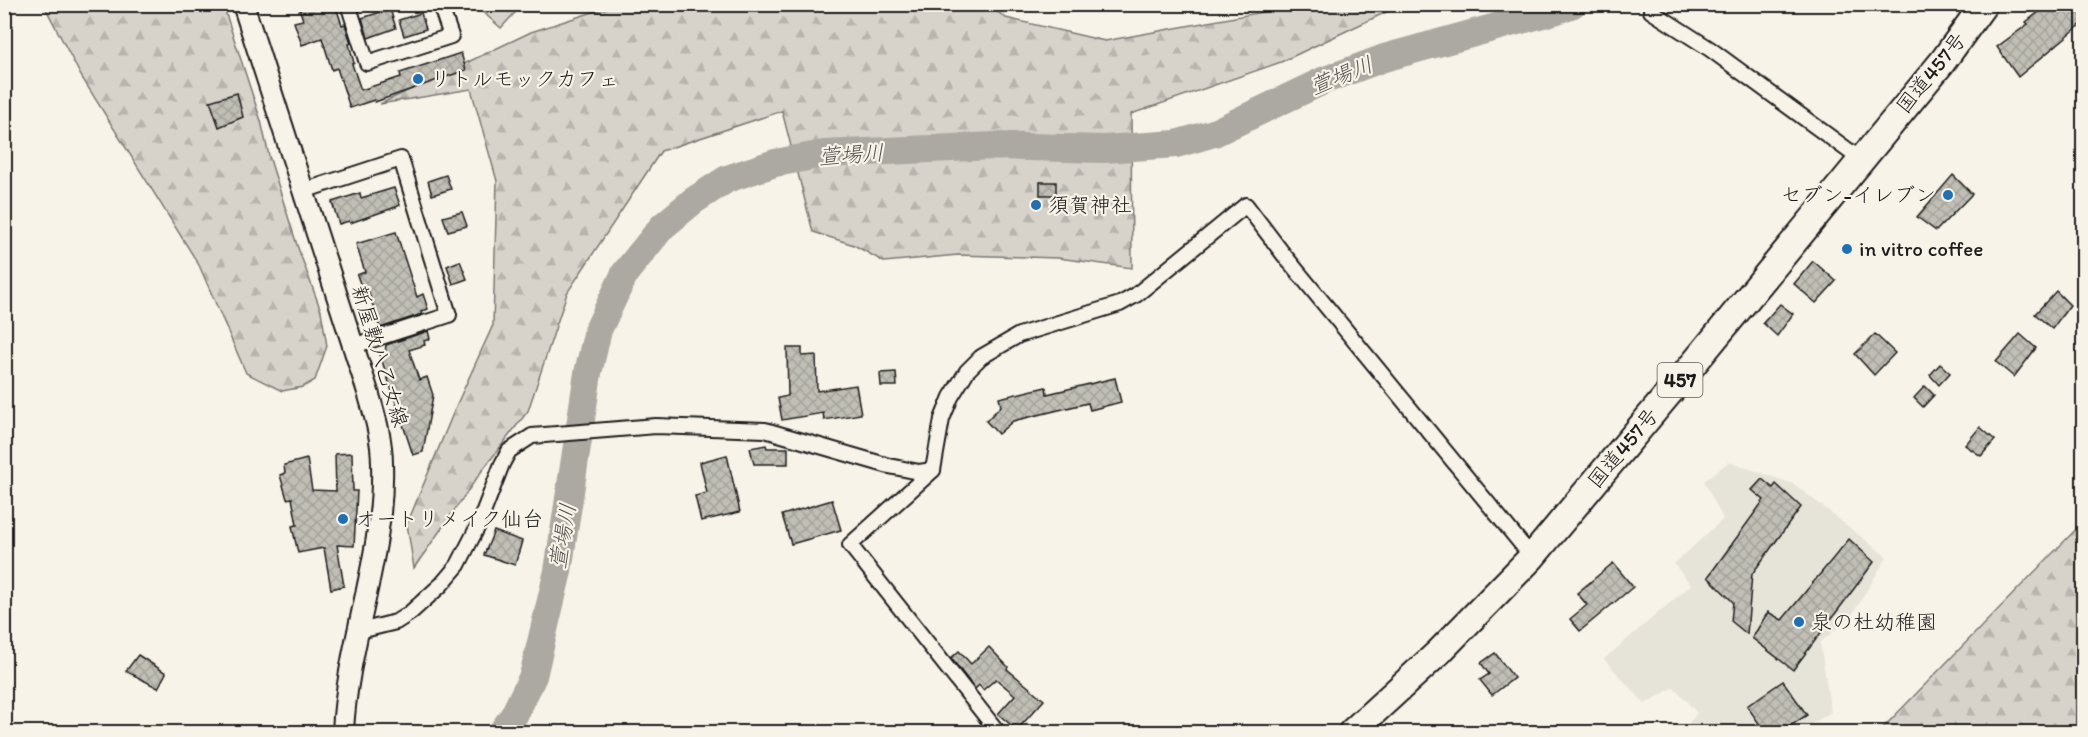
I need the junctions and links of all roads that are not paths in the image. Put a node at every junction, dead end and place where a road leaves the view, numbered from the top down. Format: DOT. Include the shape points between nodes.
graph roads {
  1 [pos="243,4"];
  2 [pos="348,4"];
  3 [pos="440,4"];
  4 [pos="1984,4"];
  5 [pos="1651,11"];
  6 [pos="1860,159"];
  7 [pos="303,191"];
  8 [pos="353,346"];
  9 [pos="933,470"];
  10 [pos="1532,557"];
  11 [pos="360,630"];
  12 [pos="343,732"];
  13 [pos="998,732"];
  14 [pos="1352,732"];
  1 -- 7 [label="street, 新屋敷八乙女線"];
  2 -- 3 [label="street" via="368,63 451,36"];
  4 -- 6 [label="highway, 国道457号 / 457" via="1943,61"];
  5 -- 6 [label="street"];
  6 -- 10 [label="highway, 国道457号 / 457"];
  7 -- 8 [label="street, 新屋敷八乙女線"];
  7 -- 8 [label="street" via="401,159 449,315"];
  8 -- 11 [label="street, 新屋敷八乙女線" via="380,437 382,465 378,536"];
  9 -- 10 [label="street" via="942,419 951,397 981,357 1019,335 1120,304 1136,295 1246,205"];
  9 -- 11 [label="street" via="888,466 765,430 656,426 532,436 509,451 458,566 410,613 396,622"];
  9 -- 13 [label="street" via="850,545"];
  10 -- 14 [label="highway, 国道457号 / 457" via="1439,652"];
  11 -- 12 [label="street, 新屋敷八乙女線"];
}
